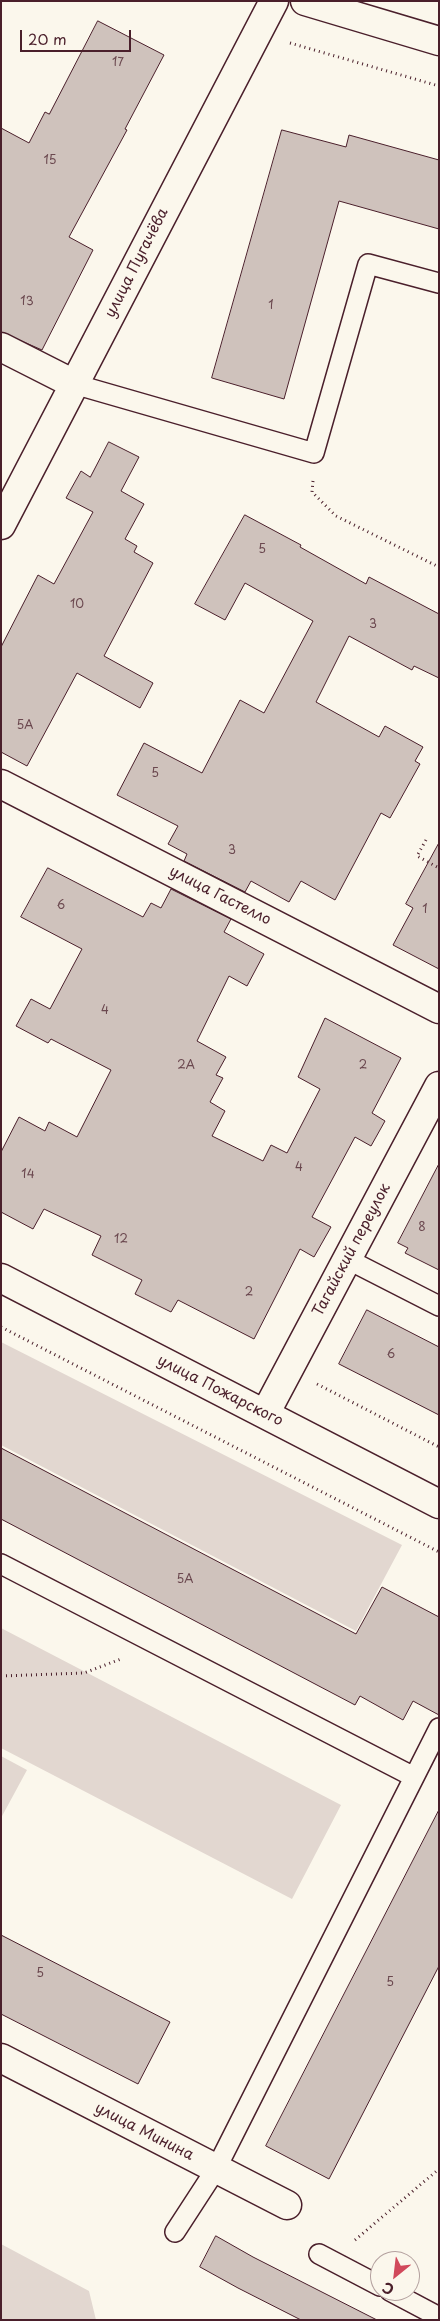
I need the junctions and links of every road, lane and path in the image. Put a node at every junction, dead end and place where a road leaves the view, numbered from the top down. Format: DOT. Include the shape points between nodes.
graph roads {
  1 [pos="274,1"];
  2 [pos="305,1"];
  3 [pos="256,33"];
  4 [pos="439,40"];
  5 [pos="439,86"];
  6 [pos="439,283"];
  7 [pos="1,347"];
  8 [pos="74,384"];
  9 [pos="314,452"];
  10 [pos="1,525"];
  11 [pos="439,567"];
  12 [pos="1,784"];
  13 [pos="426,840"];
  14 [pos="439,868"];
  15 [pos="439,1009"];
  16 [pos="439,1086"];
  17 [pos="347,1259"];
  18 [pos="1,1278"];
  19 [pos="439,1306"];
  20 [pos="1,1327"];
  21 [pos="290,1368"];
  22 [pos="266,1414"];
  23 [pos="439,1447"];
  24 [pos="439,1504"];
  25 [pos="439,1552"];
  26 [pos="1,1564"];
  27 [pos="157,1644"];
  28 [pos="1,1676"];
  29 [pos="439,1728"];
  30 [pos="414,1777"];
  31 [pos="1,2058"];
  32 [pos="439,2168"];
  33 [pos="216,2169"];
  34 [pos="287,2205"];
  35 [pos="174,2232"];
  36 [pos="355,2240"];
  37 [pos="319,2254"];
  38 [pos="370,2281"];
  39 [pos="410,2301"];
  40 [pos="439,2316"];
  1 -- 3 [label="street, улица Пугачёва"];
  2 -- 4 [label="street"];
  3 -- 5 [label="path"];
  3 -- 8 [label="street, улица Пугачёва"];
  6 -- 9 [label="lane" via="368,264"];
  7 -- 8 [label="street"];
  8 -- 9 [label="lane"];
  8 -- 10 [label="street, улица Пугачёва"];
  9 -- 11 [label="path" via="312,492 336,516"];
  12 -- 15 [label="street, улица Гастелло"];
  13 -- 14 [label="path" via="417,856"];
  16 -- 17 [label="street, Тагайский переулок"];
  17 -- 19 [label="lane"];
  17 -- 21 [label="street, Тагайский переулок"];
  18 -- 22 [label="street, улица Пожарского"];
  20 -- 25 [label="path"];
  21 -- 22 [label="street, Тагайский переулок"];
  21 -- 23 [label="path"];
  22 -- 24 [label="street, улица Пожарского"];
  26 -- 27 [label="lane"];
  27 -- 28 [label="path" via="84,1673"];
  27 -- 30 [label="lane"];
  29 -- 30 [label="lane"];
  30 -- 33 [label="lane"];
  31 -- 33 [label="street, улица Минина"];
  32 -- 36 [label="path"];
  33 -- 34 [label="street, улица Минина"];
  33 -- 35 [label="lane"];
  37 -- 38 [label="lane"];
  39 -- 40 [label="lane"];
}
